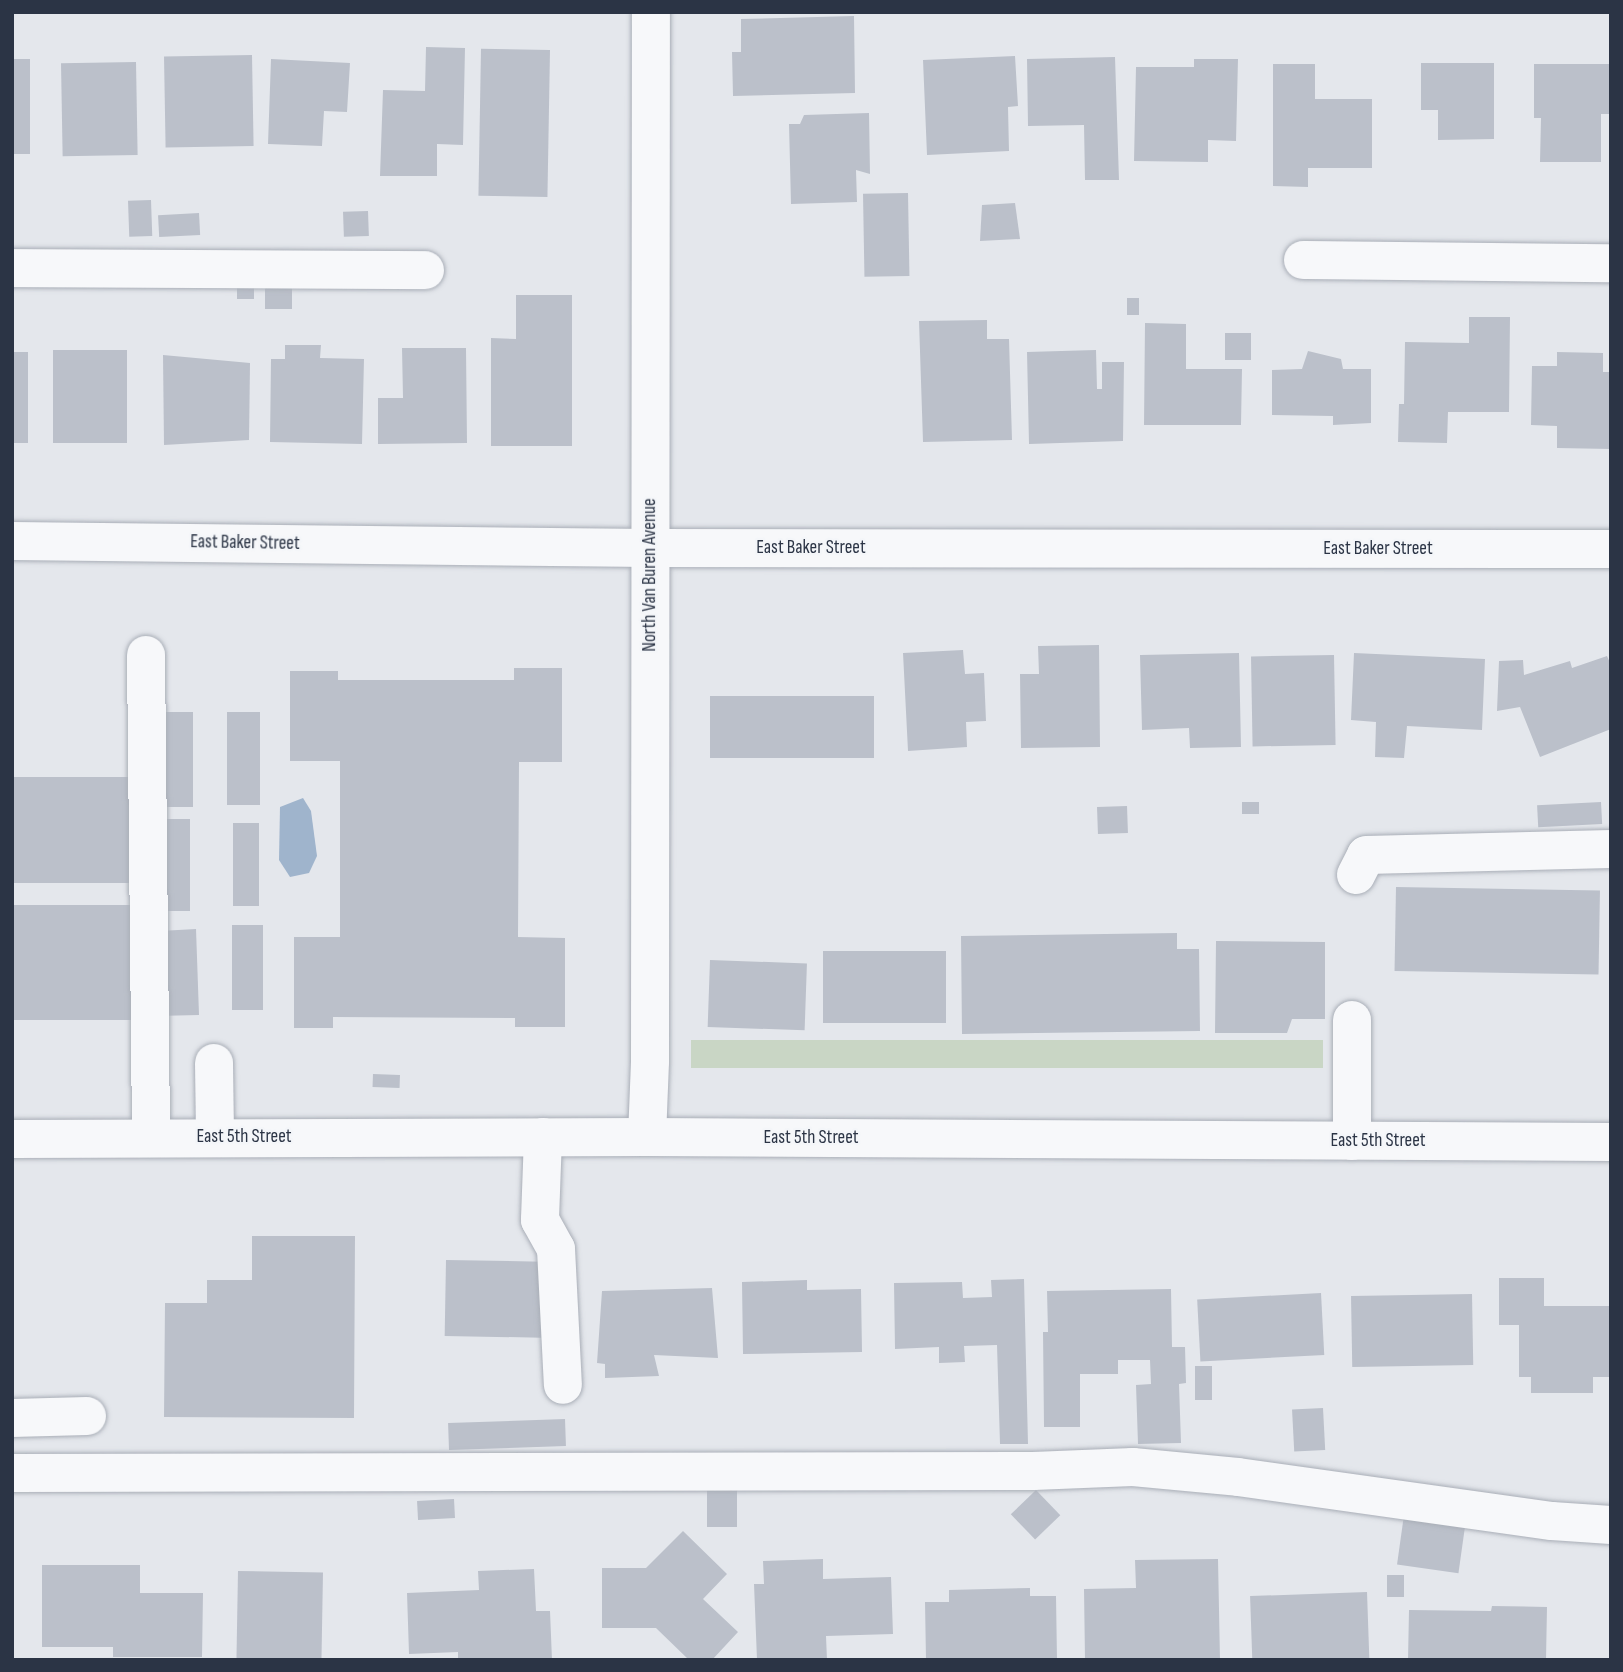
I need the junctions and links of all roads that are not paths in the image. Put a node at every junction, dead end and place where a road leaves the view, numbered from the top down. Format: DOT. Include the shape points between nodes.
graph roads {
  1 [pos="651,12"];
  2 [pos="1303,260"];
  3 [pos="1611,263"];
  4 [pos="12,268"];
  5 [pos="425,270"];
  6 [pos="12,541"];
  7 [pos="650,548"];
  8 [pos="1611,549"];
  9 [pos="146,655"];
  10 [pos="1611,849"];
  11 [pos="1356,875"];
  12 [pos="1352,1020"];
  13 [pos="215,1063"];
  14 [pos="543,1137"];
  15 [pos="647,1137"];
  16 [pos="151,1138"];
  17 [pos="215,1138"];
  18 [pos="12,1139"];
  19 [pos="1352,1141"];
  20 [pos="1611,1142"];
  21 [pos="563,1385"];
  22 [pos="87,1416"];
  23 [pos="12,1418"];
  24 [pos="12,1473"];
  25 [pos="1611,1525"];
  1 -- 7 [label="street, North Van Buren Avenue"];
  2 -- 3 [label="street"];
  4 -- 5 [label="street"];
  6 -- 7 [label="street, East Baker Street"];
  7 -- 8 [label="street, East Baker Street"];
  7 -- 15 [label="street, North Van Buren Avenue"];
  9 -- 16 [label="street"];
  10 -- 11 [label="street" via="1366,855"];
  12 -- 19 [label="street"];
  13 -- 17 [label="street"];
  14 -- 15 [label="street, East 5th Street"];
  14 -- 17 [label="street, East 5th Street"];
  14 -- 21 [label="street" via="540,1220 556,1249"];
  15 -- 19 [label="street, East 5th Street"];
  16 -- 17 [label="street, East 5th Street"];
  16 -- 18 [label="street, East 5th Street"];
  19 -- 20 [label="street, East 5th Street"];
  22 -- 23 [label="street"];
  24 -- 25 [label="street" via="1133,1468"];
}
